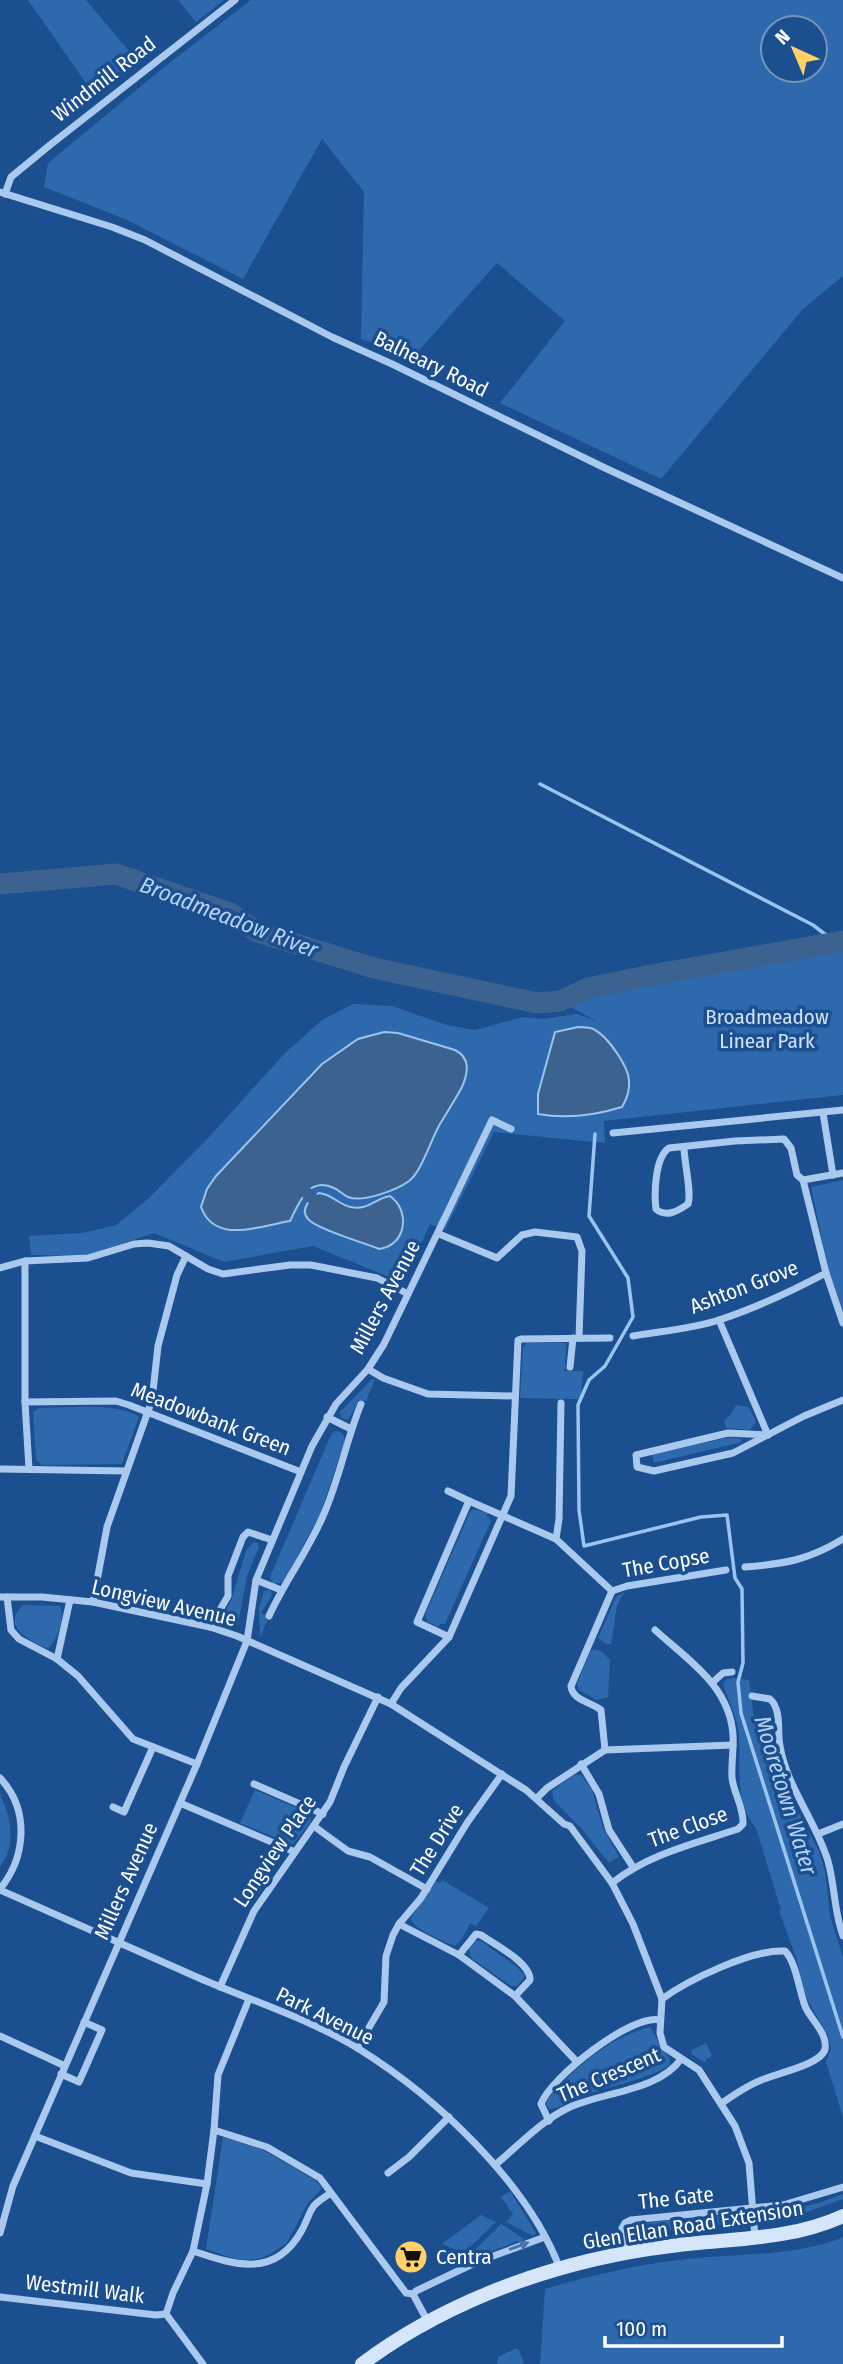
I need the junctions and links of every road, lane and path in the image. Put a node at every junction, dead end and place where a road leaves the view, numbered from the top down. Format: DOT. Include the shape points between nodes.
graph roads {
  1 [pos="235,0"];
  2 [pos="3,193"];
  3 [pos="843,578"];
  4 [pos="843,1110"];
  5 [pos="823,1113"];
  6 [pos="511,1129"];
  7 [pos="612,1133"];
  8 [pos="684,1147"];
  9 [pos="843,1174"];
  10 [pos="833,1175"];
  11 [pos="803,1180"];
  12 [pos="439,1234"];
  13 [pos="186,1256"];
  14 [pos="25,1261"];
  15 [pos="0,1268"];
  16 [pos="825,1273"];
  17 [pos="408,1294"];
  18 [pos="719,1320"];
  19 [pos="843,1322"];
  20 [pos="633,1336"];
  21 [pos="576,1338"];
  22 [pos="610,1338"];
  23 [pos="570,1367"];
  24 [pos="368,1369"];
  25 [pos="514,1396"];
  26 [pos="843,1400"];
  27 [pos="25,1402"];
  28 [pos="561,1403"];
  29 [pos="361,1404"];
  30 [pos="149,1412"];
  31 [pos="327,1417"];
  32 [pos="351,1429"];
  33 [pos="768,1435"];
  34 [pos="0,1469"];
  35 [pos="29,1469"];
  36 [pos="125,1471"];
  37 [pos="301,1472"];
  38 [pos="448,1491"];
  39 [pos="469,1501"];
  40 [pos="503,1515"];
  41 [pos="556,1539"];
  42 [pos="843,1539"];
  43 [pos="272,1540"];
  44 [pos="746,1567"];
  45 [pos="726,1570"];
  46 [pos="256,1580"];
  47 [pos="281,1590"];
  48 [pos="612,1591"];
  49 [pos="4,1597"];
  50 [pos="70,1600"];
  51 [pos="93,1602"];
  52 [pos="269,1616"];
  53 [pos="210,1627"];
  54 [pos="656,1630"];
  55 [pos="449,1637"];
  56 [pos="247,1641"];
  57 [pos="57,1660"];
  58 [pos="732,1672"];
  59 [pos="713,1682"];
  60 [pos="752,1696"];
  61 [pos="378,1697"];
  62 [pos="391,1704"];
  63 [pos="733,1745"];
  64 [pos="153,1747"];
  65 [pos="605,1750"];
  66 [pos="197,1764"];
  67 [pos="581,1764"];
  68 [pos="502,1774"];
  69 [pos="0,1778"];
  70 [pos="254,1784"];
  71 [pos="537,1798"];
  72 [pos="180,1803"];
  73 [pos="113,1807"];
  74 [pos="323,1814"];
  75 [pos="843,1825"];
  76 [pos="315,1827"];
  77 [pos="818,1834"];
  78 [pos="295,1852"];
  79 [pos="633,1867"];
  80 [pos="611,1883"];
  81 [pos="427,1889"];
  82 [pos="0,1890"];
  83 [pos="399,1924"];
  84 [pos="843,1936"];
  85 [pos="118,1942"];
  86 [pos="458,1955"];
  87 [pos="220,1987"];
  88 [pos="515,1996"];
  89 [pos="249,1999"];
  90 [pos="662,1999"];
  91 [pos="660,2020"];
  92 [pos="84,2022"];
  93 [pos="0,2036"];
  94 [pos="357,2048"];
  95 [pos="681,2059"];
  96 [pos="577,2062"];
  97 [pos="65,2066"];
  98 [pos="61,2074"];
  99 [pos="722,2103"];
  100 [pos="449,2117"];
  101 [pos="549,2121"];
  102 [pos="214,2130"];
  103 [pos="35,2136"];
  104 [pos="495,2165"];
  105 [pos="388,2173"];
  106 [pos="207,2184"];
  107 [pos="843,2187"];
  108 [pos="331,2193"];
  109 [pos="753,2208"];
  110 [pos="843,2216"];
  111 [pos="0,2233"];
  112 [pos="545,2236"];
  113 [pos="755,2239"];
  114 [pos="192,2251"];
  115 [pos="625,2253"];
  116 [pos="561,2269"];
  117 [pos="413,2294"];
  118 [pos="0,2297"];
  119 [pos="166,2314"];
  120 [pos="428,2322"];
  121 [pos="203,2364"];
  122 [pos="362,2364"];
  1 -- 2 [label="street, Windmill Road" via="66,131 11,177"];
  2 -- 3 [label="street, Balheary Road" via="145,240 332,337"];
  4 -- 5 [label="street"];
  5 -- 7 [label="street"];
  5 -- 10 [label="street"];
  6 -- 12 [label="street, Millers Avenue" via="492,1120"];
  8 -- 8 [label="street" via="688,1204 663,1214 656,1209 661,1157 665,1150"];
  8 -- 11 [label="street" via="783,1139"];
  9 -- 10 [label="street"];
  10 -- 11 [label="street"];
  11 -- 16 [label="street"];
  12 -- 17 [label="street, Millers Avenue"];
  12 -- 21 [label="street" via="497,1258 522,1235 576,1237 582,1251"];
  13 -- 14 [label="street" via="169,1246 148,1243 89,1258"];
  13 -- 17 [label="street" via="223,1274 290,1265 339,1269 377,1278"];
  13 -- 30 [label="street" via="158,1346"];
  14 -- 15 [label="street"];
  14 -- 27 [label="street"];
  16 -- 18 [label="street, Ashton Grove"];
  16 -- 19 [label="street"];
  17 -- 24 [label="street, Millers Avenue"];
  18 -- 20 [label="street, Ashton Grove"];
  18 -- 33 [label="street"];
  21 -- 22 [label="street"];
  21 -- 23 [label="street"];
  21 -- 25 [label="street" via="519,1340"];
  24 -- 25 [label="street" via="428,1394"];
  24 -- 31 [label="street, Millers Avenue"];
  25 -- 40 [label="street" via="512,1489"];
  26 -- 33 [label="street"];
  27 -- 30 [label="street, Meadowbank Green" via="116,1401"];
  27 -- 35 [label="street"];
  28 -- 41 [label="street"];
  29 -- 32 [label="street"];
  30 -- 36 [label="street"];
  30 -- 37 [label="street, Meadowbank Green"];
  31 -- 32 [label="street"];
  31 -- 37 [label="street, Millers Avenue"];
  32 -- 47 [label="street" via="322,1519"];
  33 -- 33 [label="street" via="733,1453 654,1471 637,1467 636,1455 651,1450 728,1433"];
  34 -- 35 [label="street"];
  35 -- 36 [label="street"];
  36 -- 51 [label="street" via="107,1527"];
  37 -- 43 [label="street, Millers Avenue"];
  38 -- 39 [label="street, The Copse"];
  39 -- 40 [label="street, The Copse"];
  39 -- 55 [label="street" via="416,1622"];
  40 -- 41 [label="street, The Copse"];
  40 -- 55 [label="street"];
  41 -- 48 [label="street, The Copse"];
  42 -- 44 [label="street" via="808,1558"];
  43 -- 46 [label="street, Millers Avenue"];
  43 -- 53 [label="street" via="248,1532 243,1537 228,1576 228,1596"];
  45 -- 48 [label="street, The Copse"];
  46 -- 47 [label="street"];
  46 -- 56 [label="street, Millers Avenue"];
  47 -- 52 [label="street"];
  48 -- 65 [label="street, The Copse" via="571,1686 575,1696 601,1710"];
  49 -- 50 [label="street, Longview Avenue"];
  49 -- 57 [label="street" via="11,1630"];
  50 -- 51 [label="street, Longview Avenue"];
  50 -- 57 [label="street"];
  51 -- 53 [label="street, Longview Avenue"];
  53 -- 56 [label="street, Longview Avenue"];
  54 -- 59 [label="street, The Close"];
  55 -- 62 [label="street"];
  56 -- 61 [label="street, Longview Avenue"];
  56 -- 66 [label="street, Millers Avenue"];
  57 -- 64 [label="street" via="92,1689 133,1739"];
  58 -- 59 [label="street"];
  59 -- 63 [label="street, The Close" via="730,1717"];
  60 -- 77 [label="street" via="770,1699 776,1706 788,1774"];
  61 -- 62 [label="street, Longview Avenue"];
  61 -- 74 [label="street, Longview Place"];
  62 -- 68 [label="street, Longview Avenue"];
  63 -- 65 [label="street"];
  63 -- 79 [label="street, The Close" via="732,1776 743,1824"];
  64 -- 66 [label="street"];
  64 -- 73 [label="street" via="124,1812"];
  65 -- 67 [label="street"];
  66 -- 72 [label="street, Millers Avenue"];
  67 -- 71 [label="street"];
  67 -- 79 [label="street" via="599,1794 609,1830"];
  68 -- 71 [label="street"];
  68 -- 81 [label="street, The Drive"];
  69 -- 82 [label="street" via="16,1805 21,1828 18,1860"];
  70 -- 74 [label="street"];
  71 -- 80 [label="street" via="576,1832"];
  72 -- 78 [label="street"];
  72 -- 85 [label="street, Millers Avenue"];
  74 -- 76 [label="street, Longview Place"];
  75 -- 77 [label="street"];
  76 -- 78 [label="street, Longview Place"];
  76 -- 81 [label="street" via="348,1851 370,1857"];
  77 -- 84 [label="street" via="829,1863"];
  78 -- 87 [label="street, Longview Place" via="254,1911"];
  79 -- 80 [label="street, The Close"];
  80 -- 90 [label="street" via="633,1924"];
  81 -- 83 [label="street, The Drive"];
  82 -- 85 [label="street, Park Avenue"];
  83 -- 86 [label="street"];
  83 -- 94 [label="street, The Drive" via="386,1956 384,2002"];
  85 -- 87 [label="street, Park Avenue"];
  85 -- 92 [label="street, Millers Avenue"];
  86 -- 88 [label="street"];
  86 -- 88 [label="street" via="476,1934 522,1963 530,1980"];
  87 -- 89 [label="street, Park Avenue"];
  88 -- 96 [label="street"];
  89 -- 94 [label="street, Park Avenue"];
  89 -- 102 [label="street" via="218,2075"];
  90 -- 91 [label="street"];
  90 -- 99 [label="street" via="699,1977 749,1958 785,1951 792,1960 797,1986 825,2049 815,2060 763,2079"];
  91 -- 95 [label="street" via="664,2047"];
  91 -- 96 [label="street, The Crescent" via="627,2028"];
  92 -- 97 [label="street, Millers Avenue"];
  92 -- 98 [label="street" via="102,2030 79,2082"];
  93 -- 97 [label="street"];
  94 -- 100 [label="street, Park Avenue"];
  95 -- 99 [label="street" via="699,2070"];
  95 -- 101 [label="street, The Crescent" via="662,2076 590,2099"];
  96 -- 101 [label="street, The Crescent" via="543,2096 541,2104"];
  97 -- 98 [label="street, Millers Avenue"];
  98 -- 103 [label="street, Millers Avenue"];
  99 -- 109 [label="street" via="749,2163"];
  100 -- 104 [label="street, Park Avenue"];
  100 -- 105 [label="street"];
  101 -- 104 [label="street, The Crescent"];
  102 -- 106 [label="street"];
  102 -- 108 [label="street" via="267,2147 320,2178"];
  103 -- 106 [label="street" via="131,2173"];
  103 -- 111 [label="street, Millers Avenue" via="13,2186"];
  104 -- 112 [label="street, Park Avenue"];
  106 -- 114 [label="street"];
  107 -- 109 [label="street, The Gate" via="794,2203"];
  108 -- 114 [label="street" via="312,2205 292,2244 266,2263 246,2266"];
  108 -- 117 [label="street" via="407,2293"];
  109 -- 113 [label="street"];
  109 -- 115 [label="street, The Gate" via="631,2220 622,2228"];
  110 -- 113 [label="street, Glen Ellan Road Extension" via="800,2231"];
  112 -- 116 [label="street, Park Avenue"];
  117 -- 112 [label="street, one-way" via="468,2266"];
  113 -- 115 [label="street, Glen Ellan Road Extension"];
  114 -- 119 [label="street"];
  115 -- 116 [label="street, Glen Ellan Road Extension"];
  116 -- 120 [label="street, Glen Ellan Road Extension" via="493,2292"];
  117 -- 120 [label="street"];
  118 -- 119 [label="street, Westmill Walk"];
  119 -- 121 [label="street"];
  120 -- 122 [label="street, Glen Ellan Road Extension"];
}
